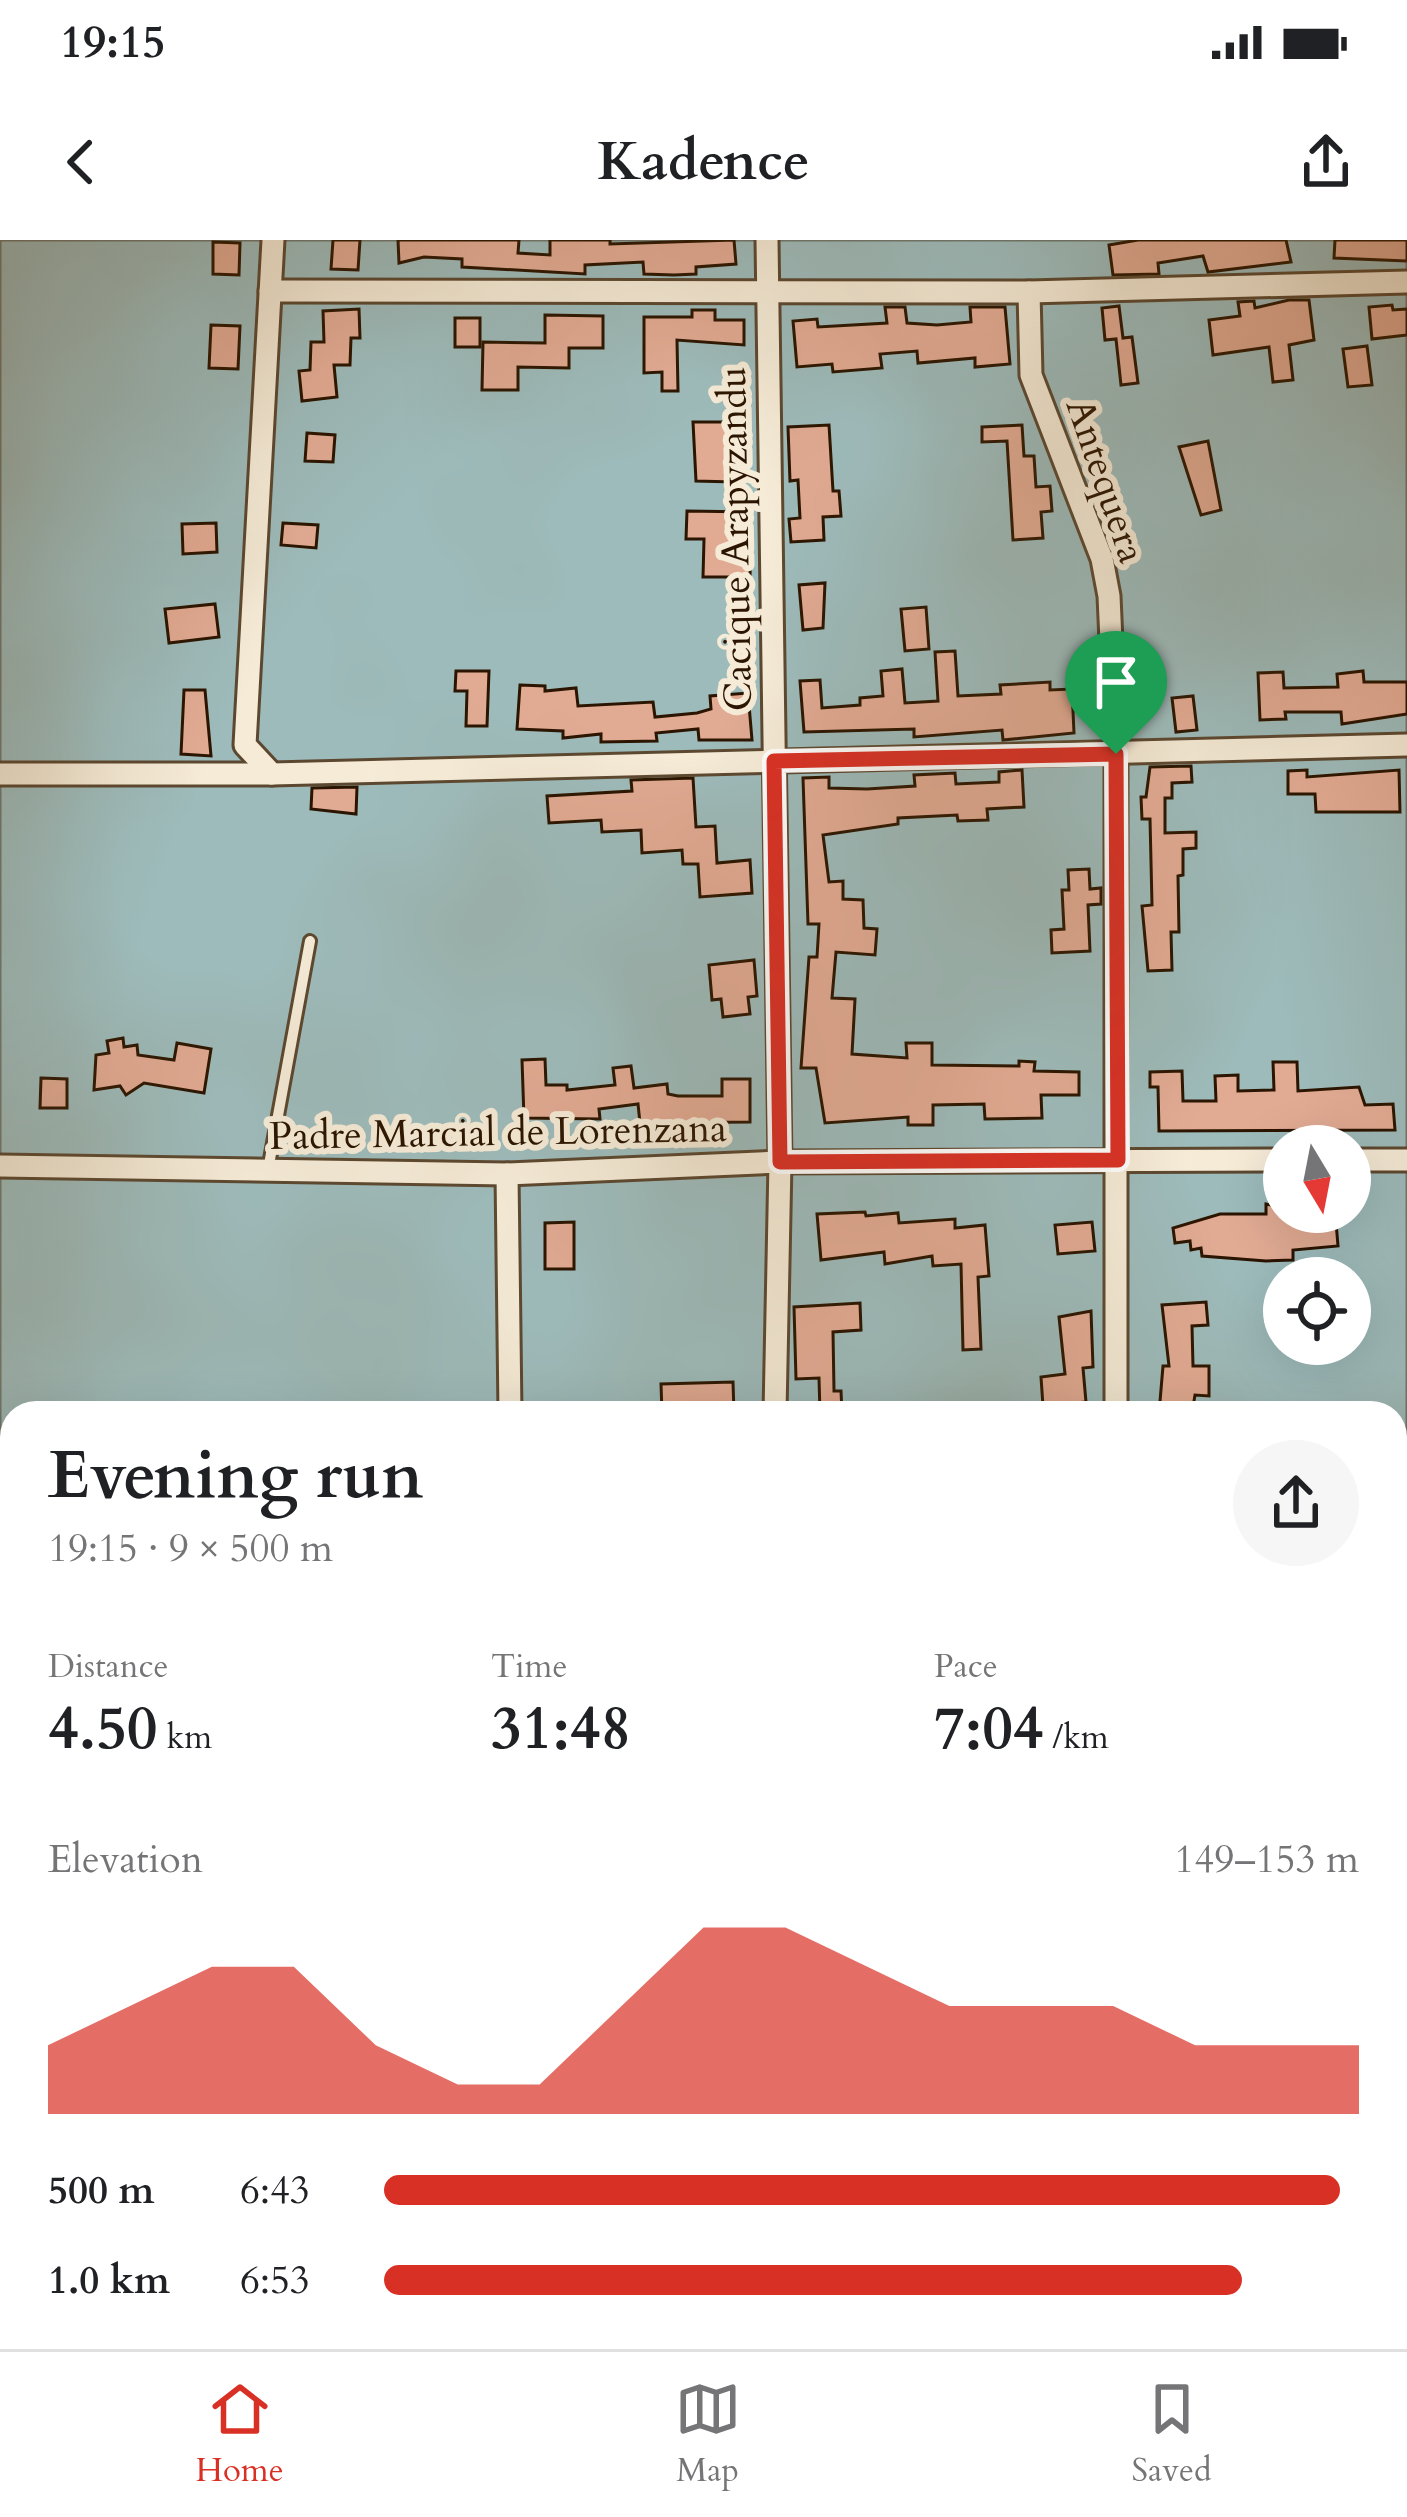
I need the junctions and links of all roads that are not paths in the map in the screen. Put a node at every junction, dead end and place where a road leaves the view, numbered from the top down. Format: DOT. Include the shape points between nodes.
graph roads {
  1 [pos="274,240"];
  2 [pos="767,240"];
  3 [pos="1407,282"];
  4 [pos="270,291"];
  5 [pos="1029,292"];
  6 [pos="766,293"];
  7 [pos="1407,745"];
  8 [pos="1116,754"];
  9 [pos="774,761"];
  10 [pos="272,774"];
  11 [pos="0,775"];
  12 [pos="310,941"];
  13 [pos="1118,1160"];
  14 [pos="1263,1160"];
  15 [pos="1371,1160"];
  16 [pos="1407,1160"];
  17 [pos="780,1162"];
  18 [pos="0,1166"];
  19 [pos="268,1170"];
  20 [pos="507,1174"];
  21 [pos="510,1401"];
  22 [pos="775,1401"];
  23 [pos="1116,1401"];
  1 -- 4 [label="street"];
  2 -- 6 [label="street, Cacique Arapyzandu"];
  3 -- 5 [label="street"];
  4 -- 6 [label="street"];
  4 -- 10 [label="street" via="245,745"];
  5 -- 6 [label="street"];
  5 -- 8 [label="street, Antequera" via="1031,375 1102,559"];
  6 -- 9 [label="street, Cacique Arapyzandu"];
  7 -- 8 [label="street"];
  8 -- 9 [label="street"];
  8 -- 13 [label="street, Antequera"];
  9 -- 10 [label="street"];
  9 -- 17 [label="street, Cacique Arapyzandu"];
  10 -- 11 [label="street"];
  12 -- 19 [label="lane"];
  13 -- 14 [label="street, Padre Marcial de Lorenzana"];
  13 -- 17 [label="street, Padre Marcial de Lorenzana"];
  13 -- 23 [label="street, Antequera"];
  15 -- 16 [label="street"];
  17 -- 20 [label="street, Padre Marcial de Lorenzana"];
  17 -- 22 [label="street, Cacique Arapyzandu"];
  18 -- 19 [label="street, Padre Marcial de Lorenzana"];
  19 -- 20 [label="street, Padre Marcial de Lorenzana"];
  20 -- 21 [label="street"];
}
